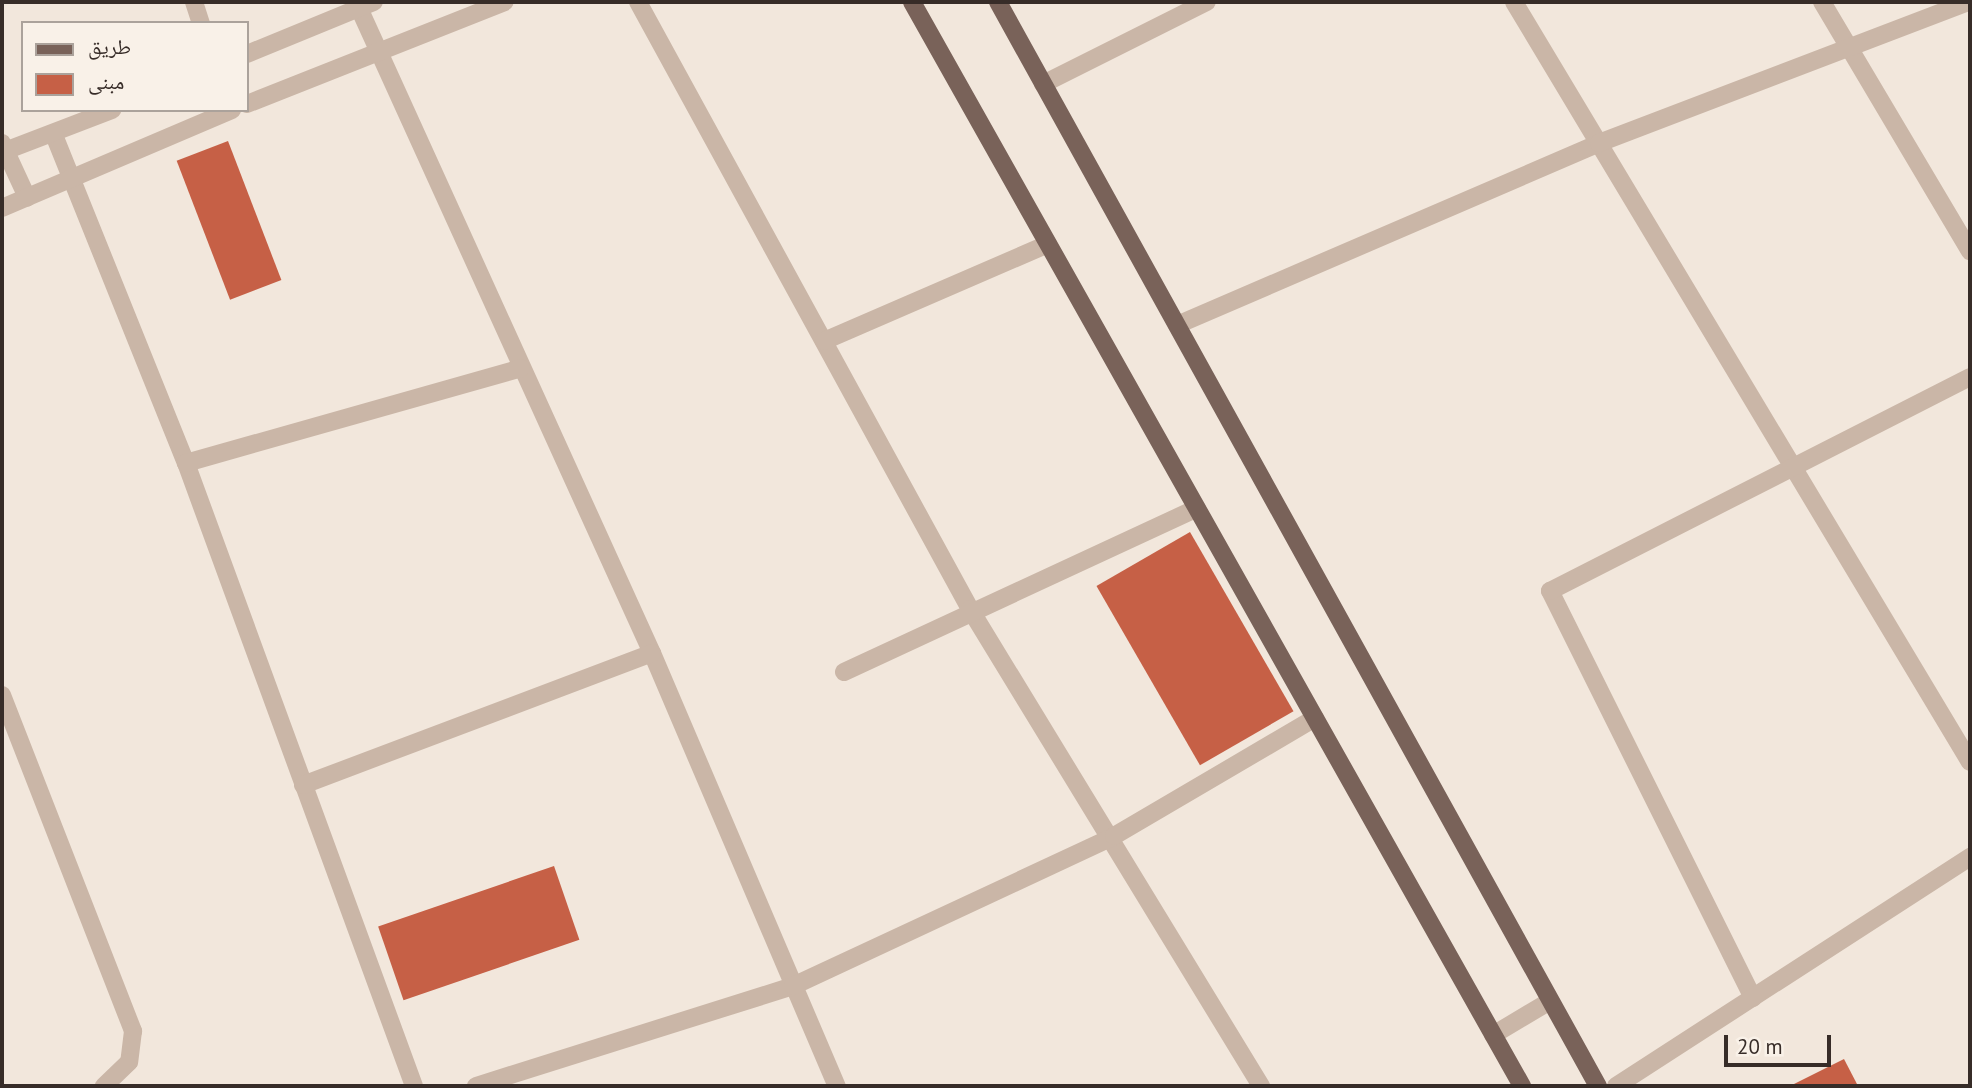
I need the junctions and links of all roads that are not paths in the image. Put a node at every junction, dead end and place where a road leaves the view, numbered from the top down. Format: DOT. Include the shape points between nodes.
graph roads {
  1 [pos="194,2"];
  2 [pos="505,2"];
  3 [pos="638,2"];
  4 [pos="912,2"];
  5 [pos="998,2"];
  6 [pos="1207,2"];
  7 [pos="1514,2"];
  8 [pos="1822,2"];
  9 [pos="1968,2"];
  10 [pos="367,5"];
  11 [pos="200,21"];
  12 [pos="1850,48"];
  13 [pos="379,49"];
  14 [pos="248,54"];
  15 [pos="1043,84"];
  16 [pos="248,104"];
  17 [pos="107,112"];
  18 [pos="227,112"];
  19 [pos="54,135"];
  20 [pos="1599,143"];
  21 [pos="3,148"];
  22 [pos="72,176"];
  23 [pos="27,197"];
  24 [pos="2,208"];
  25 [pos="1048,244"];
  26 [pos="1970,251"];
  27 [pos="1177,325"];
  28 [pos="824,341"];
  29 [pos="521,368"];
  30 [pos="1970,377"];
  31 [pos="186,463"];
  32 [pos="1794,467"];
  33 [pos="1197,508"];
  34 [pos="970,609"];
  35 [pos="652,653"];
  36 [pos="844,672"];
  37 [pos="2,695"];
  38 [pos="1315,718"];
  39 [pos="1970,762"];
  40 [pos="303,785"];
  41 [pos="1114,836"];
  42 [pos="1970,858"];
  43 [pos="793,986"];
  44 [pos="1753,998"];
  45 [pos="1550,1000"];
  46 [pos="1493,1035"];
  47 [pos="104,1086"];
  48 [pos="414,1086"];
  49 [pos="476,1086"];
  50 [pos="837,1086"];
  51 [pos="1261,1086"];
  52 [pos="1522,1086"];
  53 [pos="1598,1086"];
  54 [pos="1616,1086"];
  1 -- 11 [label="street"];
  2 -- 13 [label="street"];
  3 -- 28 [label="street"];
  4 -- 25 [label="main road"];
  5 -- 15 [label="main road"];
  6 -- 15 [label="street"];
  7 -- 20 [label="street"];
  8 -- 12 [label="street"];
  9 -- 12 [label="street"];
  10 -- 13 [label="street"];
  10 -- 14 [label="street"];
  12 -- 20 [label="street"];
  12 -- 26 [label="street"];
  13 -- 16 [label="street"];
  13 -- 29 [label="street"];
  15 -- 27 [label="main road"];
  17 -- 19 [label="street"];
  18 -- 22 [label="street"];
  19 -- 21 [label="street"];
  19 -- 22 [label="street"];
  20 -- 27 [label="street"];
  20 -- 32 [label="street"];
  21 -- 23 [label="street"];
  22 -- 23 [label="street"];
  22 -- 31 [label="street"];
  23 -- 24 [label="street"];
  25 -- 28 [label="street"];
  25 -- 33 [label="main road"];
  27 -- 45 [label="main road"];
  28 -- 34 [label="street"];
  29 -- 31 [label="street"];
  29 -- 35 [label="street"];
  30 -- 32 [label="street"];
  31 -- 40 [label="street"];
  32 -- 39 [label="street"];
  32 -- 44 [label="street" via="1550,591"];
  33 -- 34 [label="street"];
  33 -- 38 [label="main road"];
  34 -- 36 [label="street"];
  34 -- 41 [label="street"];
  35 -- 40 [label="street"];
  35 -- 43 [label="street"];
  37 -- 47 [label="street" via="133,1031 129,1062"];
  38 -- 41 [label="street"];
  38 -- 46 [label="main road"];
  40 -- 48 [label="street"];
  41 -- 43 [label="street"];
  41 -- 51 [label="street"];
  42 -- 44 [label="street"];
  43 -- 49 [label="street"];
  43 -- 50 [label="street"];
  44 -- 54 [label="street"];
  45 -- 46 [label="street"];
  45 -- 53 [label="main road"];
  46 -- 52 [label="main road"];
}
